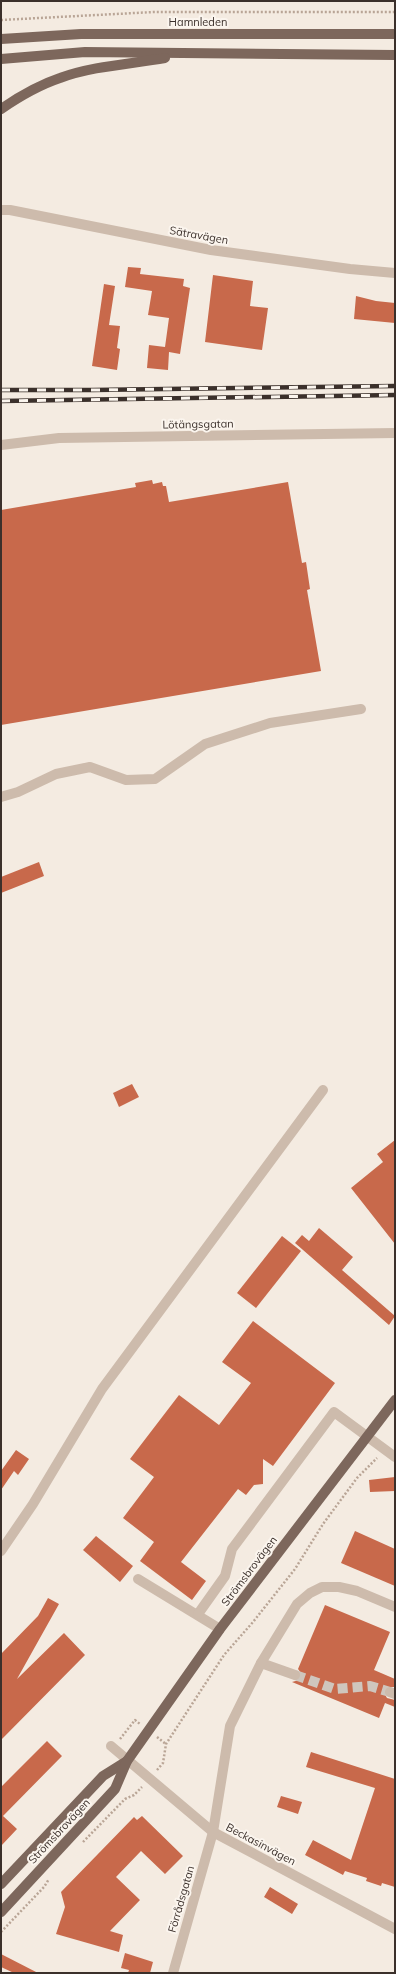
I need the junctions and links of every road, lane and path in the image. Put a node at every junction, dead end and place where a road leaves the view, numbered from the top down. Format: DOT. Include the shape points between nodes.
graph roads {
  1 [pos="395,12"];
  2 [pos="1,20"];
  3 [pos="395,34"];
  4 [pos="1,39"];
  5 [pos="195,54"];
  6 [pos="395,55"];
  7 [pos="1,59"];
  8 [pos="1,109"];
  9 [pos="1,210"];
  10 [pos="395,273"];
  11 [pos="395,432"];
  12 [pos="1,445"];
  13 [pos="361,709"];
  14 [pos="1,797"];
  15 [pos="323,1090"];
  16 [pos="395,1400"];
  17 [pos="366,1436"];
  18 [pos="385,1450"];
  19 [pos="395,1457"];
  20 [pos="1,1551"];
  21 [pos="138,1579"];
  22 [pos="395,1606"];
  23 [pos="198,1614"];
  24 [pos="220,1629"];
  25 [pos="261,1663"];
  26 [pos="295,1675"];
  27 [pos="111,1746"];
  28 [pos="127,1761"];
  29 [pos="149,1779"];
  30 [pos="213,1832"];
  31 [pos="78,1846"];
  32 [pos="50,1876"];
  33 [pos="1,1884"];
  34 [pos="1,1912"];
  35 [pos="395,1929"];
  36 [pos="1,1932"];
  37 [pos="173,1973"];
  1 -- 2 [label="path" via="154,12"];
  3 -- 4 [label="main road, Hamnleden" via="81,34"];
  5 -- 6 [label="main road"];
  5 -- 7 [label="main road" via="85,52"];
  5 -- 8 [label="main road" via="61,77 36,88"];
  9 -- 10 [label="street, Sätravägen" via="210,250"];
  11 -- 12 [label="street, Lötängsgatan" via="59,438"];
  13 -- 14 [label="street" via="270,723 205,744 155,779 126,780 90,767 56,774"];
  15 -- 20 [label="street" via="102,1388 33,1504"];
  16 -- 17 [label="main road, Strömsbrovägen"];
  17 -- 18 [label="street"];
  17 -- 23 [label="street" via="334,1412 232,1549 225,1576"];
  17 -- 24 [label="main road, Strömsbrovägen"];
  18 -- 19 [label="street"];
  18 -- 29 [label="path" via="357,1478 323,1524 295,1569 224,1655 166,1744 163,1763"];
  21 -- 23 [label="street"];
  22 -- 25 [label="street, Förrådsgatan" via="339,1587 322,1588 310,1593 297,1604"];
  23 -- 24 [label="street"];
  24 -- 28 [label="main road, Strömsbrovägen"];
  25 -- 26 [label="street"];
  25 -- 30 [label="street, Förrådsgatan" via="230,1726"];
  27 -- 28 [label="street, Beckasinvägen"];
  28 -- 29 [label="street, Beckasinvägen"];
  28 -- 33 [label="main road, Strömsbrovägen" via="103,1776"];
  28 -- 34 [label="main road, Strömsbrovägen" via="115,1789"];
  29 -- 30 [label="street, Beckasinvägen"];
  29 -- 31 [label="path"];
  30 -- 35 [label="street, Beckasinvägen"];
  30 -- 37 [label="street, Förrådsgatan"];
  32 -- 36 [label="path" via="44,1887"];
}
